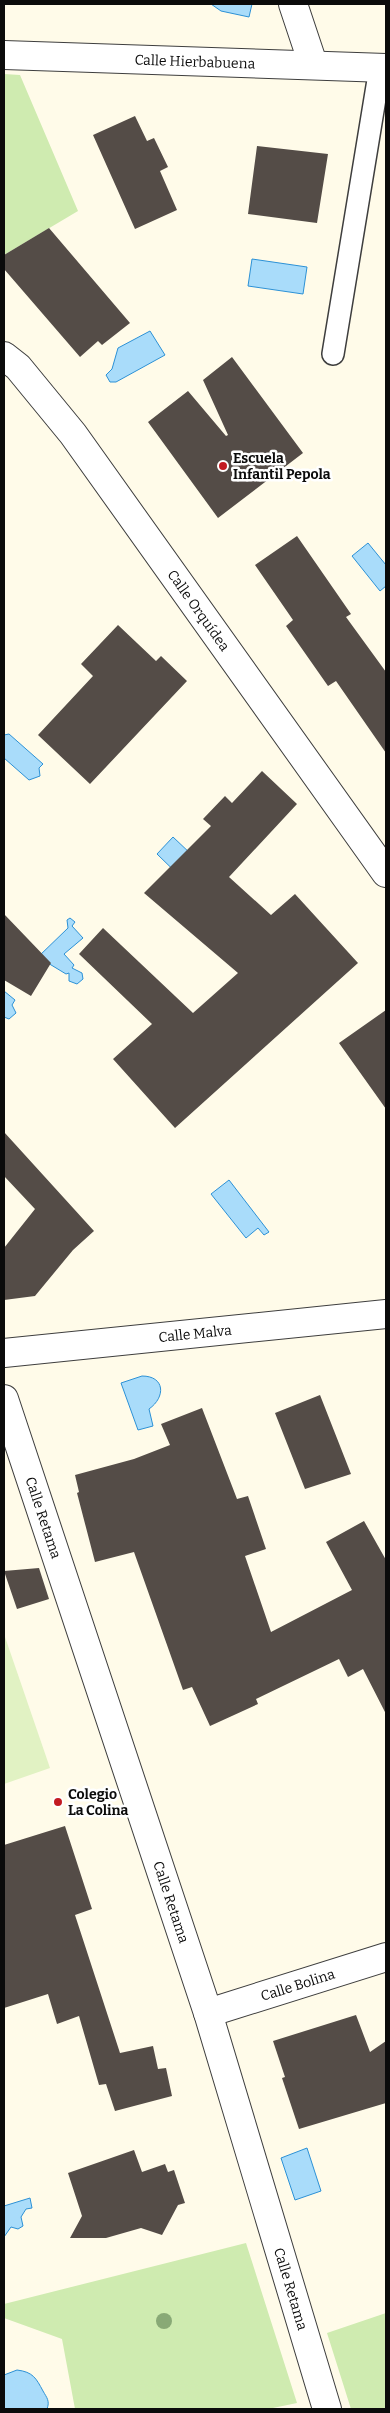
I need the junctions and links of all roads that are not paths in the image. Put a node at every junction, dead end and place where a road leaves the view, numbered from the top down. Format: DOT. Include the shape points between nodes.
graph roads {
  1 [pos="293,4"];
  2 [pos="4,55"];
  3 [pos="313,64"];
  4 [pos="383,68"];
  5 [pos="333,354"];
  6 [pos="4,356"];
  7 [pos="386,873"];
  8 [pos="386,1314"];
  9 [pos="4,1353"];
  10 [pos="4,1399"];
  11 [pos="386,1957"];
  12 [pos="208,2013"];
  13 [pos="327,2409"];
  1 -- 3 [label="street"];
  2 -- 3 [label="street, Calle Hierbabuena"];
  3 -- 4 [label="street, Calle Hierbabuena"];
  4 -- 5 [label="lane"];
  6 -- 7 [label="street, Calle Orquídea" via="18,367 73,434"];
  8 -- 9 [label="street, Calle Malva"];
  10 -- 12 [label="street, Calle Retama"];
  11 -- 12 [label="street, Calle Bolina"];
  12 -- 13 [label="street, Calle Retama"];
}
